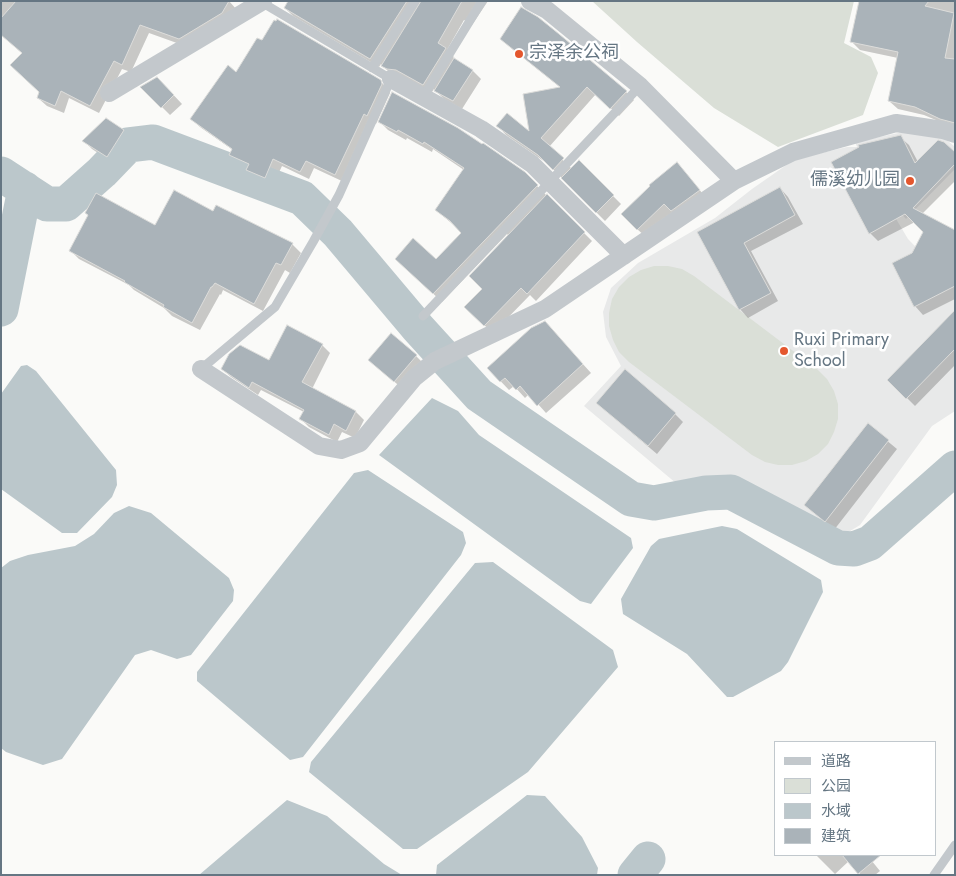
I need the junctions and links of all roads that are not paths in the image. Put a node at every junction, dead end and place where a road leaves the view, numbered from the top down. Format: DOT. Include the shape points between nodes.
graph roads {
  1 [pos="415,1"];
  2 [pos="482,1"];
  3 [pos="530,1"];
  4 [pos="262,2"];
  5 [pos="372,68"];
  6 [pos="391,79"];
  7 [pos="640,86"];
  8 [pos="109,93"];
  9 [pos="423,97"];
  10 [pos="955,134"];
  11 [pos="734,181"];
  12 [pos="549,182"];
  13 [pos="624,256"];
  14 [pos="423,316"];
  15 [pos="201,369"];
  16 [pos="955,845"];
  17 [pos="934,875"];
  1 -- 5 [label="lane"];
  2 -- 9 [label="lane"];
  3 -- 7 [label="street" via="547,10"];
  4 -- 5 [label="lane"];
  4 -- 8 [label="street"];
  5 -- 6 [label="lane"];
  6 -- 9 [label="street"];
  6 -- 15 [label="lane" via="338,195 275,307"];
  7 -- 11 [label="street"];
  7 -- 12 [label="lane"];
  9 -- 12 [label="street" via="481,129 532,164"];
  10 -- 11 [label="street" via="896,123 793,152"];
  11 -- 13 [label="street"];
  12 -- 13 [label="street"];
  12 -- 14 [label="lane"];
  13 -- 15 [label="street" via="545,309 435,361 414,378 360,443 341,450 319,446"];
  16 -- 17 [label="lane"];
}
